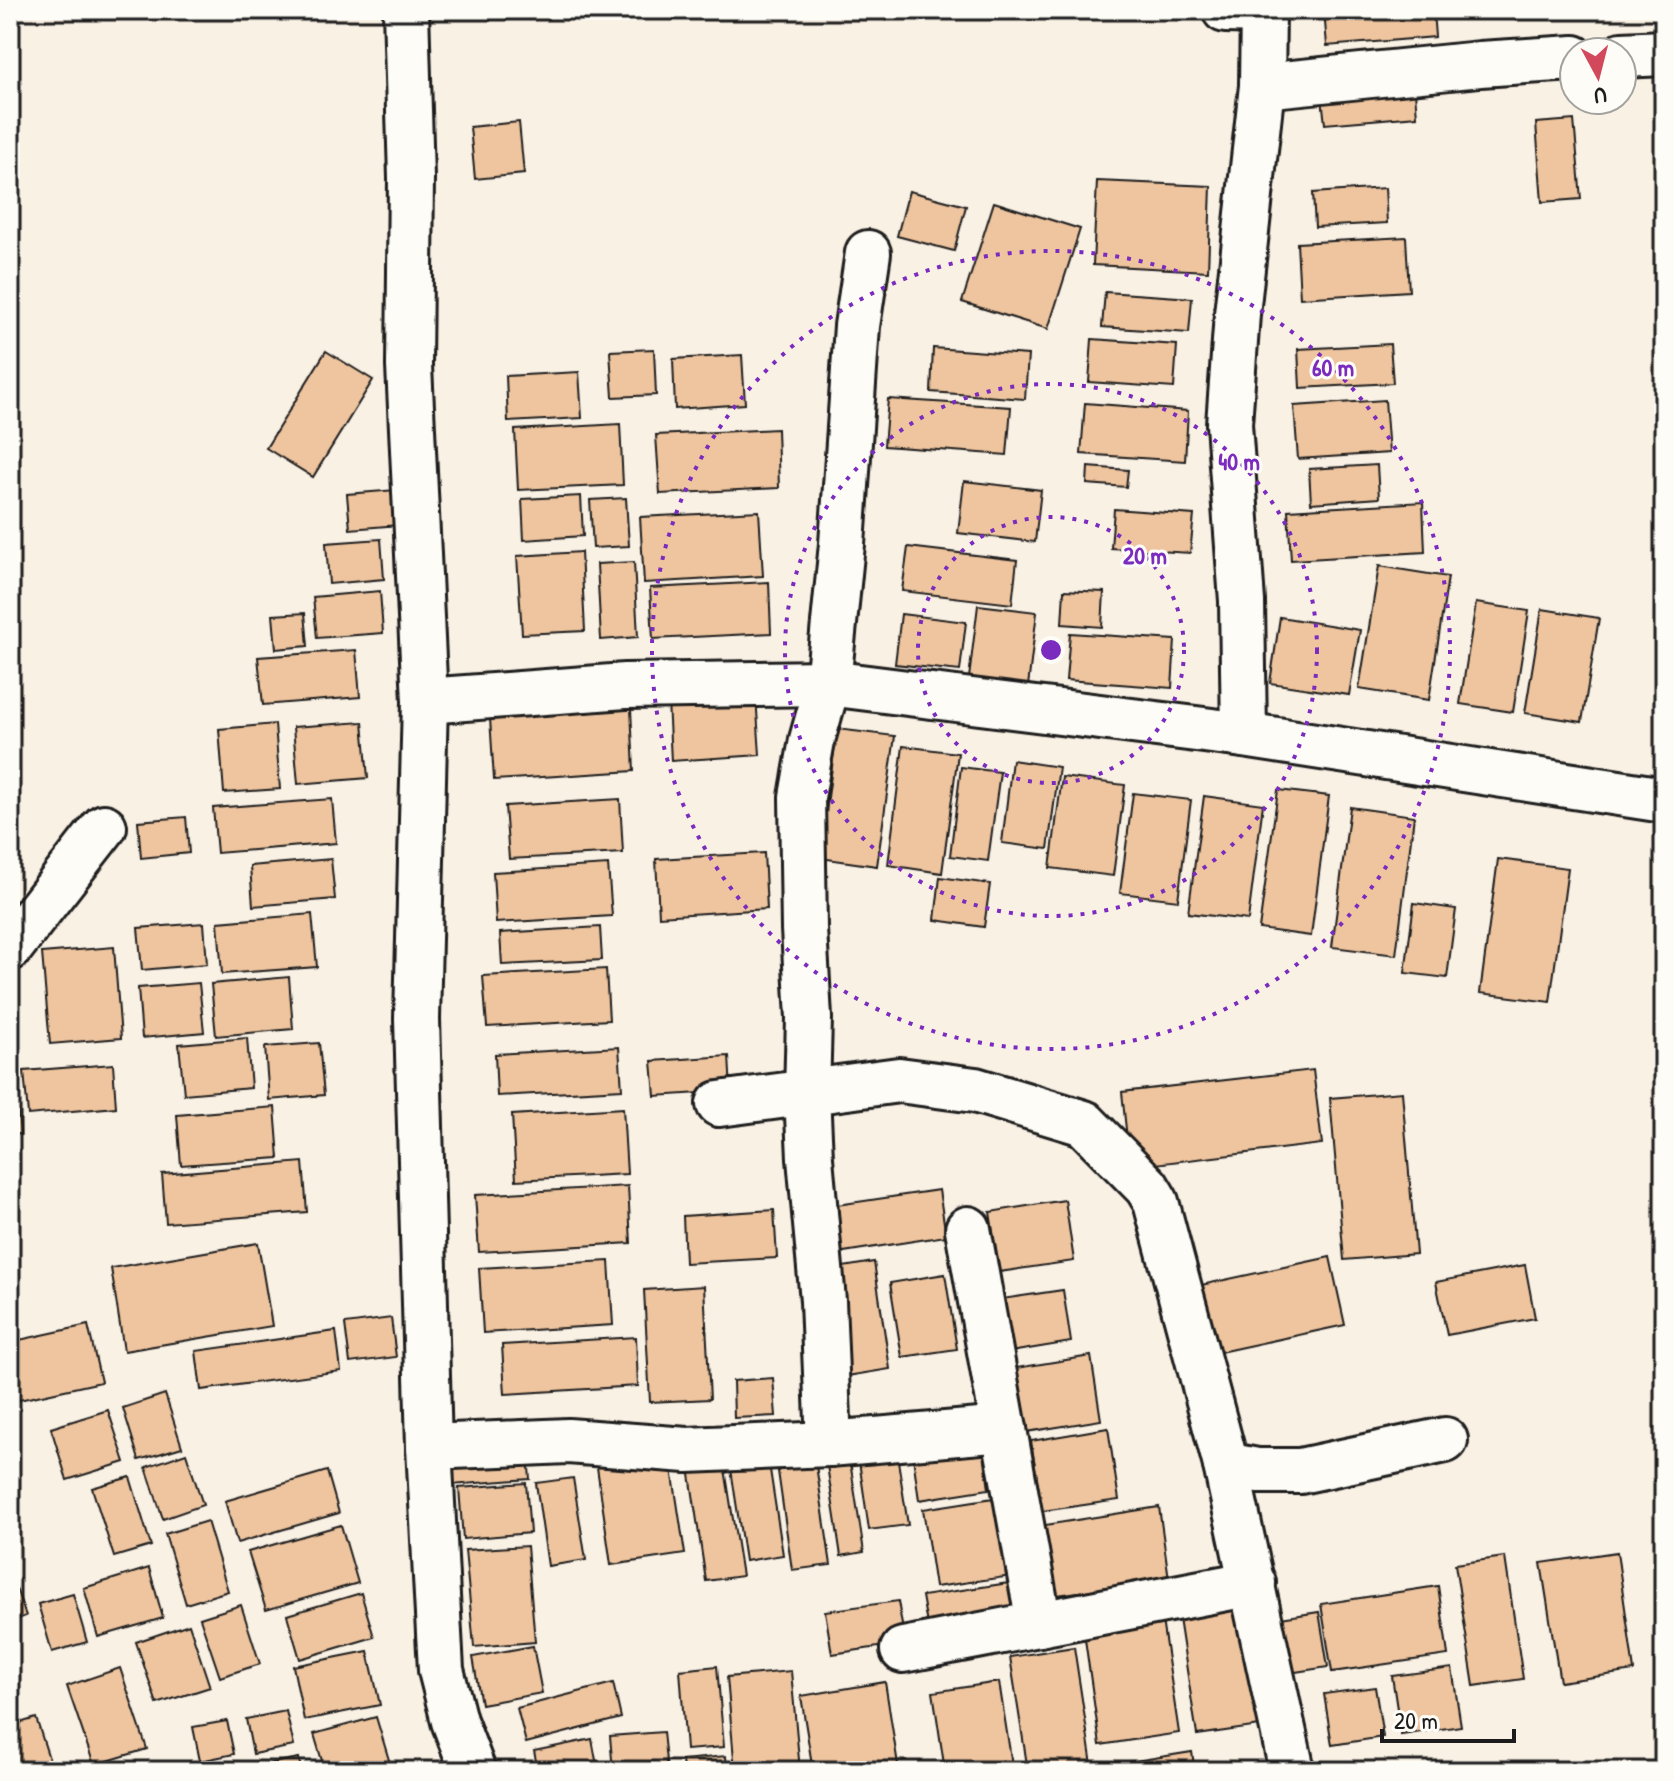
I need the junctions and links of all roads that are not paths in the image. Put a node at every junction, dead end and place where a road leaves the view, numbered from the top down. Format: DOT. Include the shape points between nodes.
graph roads {
  1 [pos="406,10"];
  2 [pos="1250,10"];
  3 [pos="1664,53"];
  4 [pos="1638,54"];
  5 [pos="1558,59"];
  6 [pos="1262,86"];
  7 [pos="868,253"];
  8 [pos="828,683"];
  9 [pos="425,701"];
  10 [pos="1244,735"];
  11 [pos="1664,800"];
  12 [pos="104,827"];
  13 [pos="10,948"];
  14 [pos="807,1094"];
  15 [pos="719,1104"];
  16 [pos="968,1229"];
  17 [pos="1004,1429"];
  18 [pos="1445,1440"];
  19 [pos="829,1444"];
  20 [pos="429,1447"];
  21 [pos="1226,1465"];
  22 [pos="1253,1583"];
  23 [pos="1039,1624"];
  24 [pos="903,1650"];
  25 [pos="473,1771"];
  26 [pos="1292,1771"];
  1 -- 9 [label="street" via="409,366"];
  2 -- 6 [label="street"];
  3 -- 4 [label="street"];
  5 -- 6 [label="street"];
  6 -- 10 [label="street" via="1229,424 1242,588"];
  7 -- 8 [label="street" via="857,326"];
  8 -- 9 [label="street" via="625,686"];
  8 -- 10 [label="street"];
  8 -- 14 [label="street" via="802,797"];
  9 -- 20 [label="street" via="417,1019"];
  10 -- 11 [label="street"];
  12 -- 13 [label="street"];
  14 -- 15 [label="street"];
  14 -- 19 [label="street"];
  14 -- 21 [label="street" via="899,1080 923,1082 975,1090 1084,1123 1156,1202"];
  16 -- 17 [label="street"];
  17 -- 19 [label="street"];
  17 -- 23 [label="street"];
  18 -- 21 [label="street" via="1300,1471"];
  19 -- 20 [label="street" via="687,1450 568,1441"];
  20 -- 25 [label="street" via="441,1670"];
  21 -- 22 [label="street"];
  22 -- 23 [label="street"];
  22 -- 26 [label="street"];
  23 -- 24 [label="street"];
}
